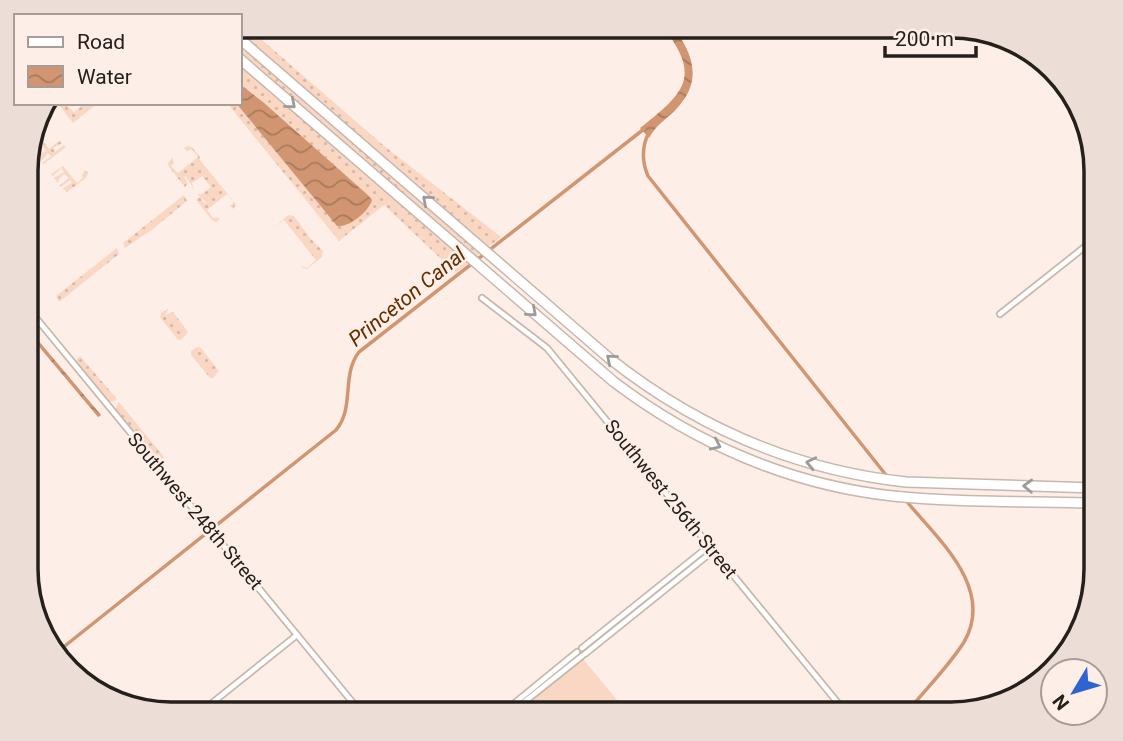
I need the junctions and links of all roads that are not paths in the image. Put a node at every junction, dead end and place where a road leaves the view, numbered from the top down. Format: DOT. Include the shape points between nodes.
graph roads {
  1 [pos="242,41"];
  2 [pos="242,61"];
  3 [pos="1084,248"];
  4 [pos="482,298"];
  5 [pos="1000,314"];
  6 [pos="38,320"];
  7 [pos="1084,488"];
  8 [pos="1084,503"];
  9 [pos="709,546"];
  10 [pos="713,551"];
  11 [pos="297,635"];
  12 [pos="579,650"];
  13 [pos="584,655"];
  14 [pos="544,682"];
  15 [pos="213,702"];
  16 [pos="352,702"];
  17 [pos="517,702"];
  18 [pos="522,702"];
  19 [pos="836,702"];
  7 -- 1 [label="highway, one-way" via="877,479 799,461 723,432 610,358"];
  2 -- 8 [label="highway, one-way" via="614,382 689,432 775,470 829,485 919,498"];
  3 -- 5 [label="street"];
  4 -- 9 [label="street, Southwest 256th Street" via="547,348"];
  6 -- 11 [label="street, Southwest 248th Street"];
  9 -- 10 [label="street, Southwest 256th Street"];
  9 -- 12 [label="street"];
  10 -- 13 [label="street"];
  10 -- 19 [label="street, Southwest 256th Street"];
  11 -- 15 [label="street"];
  11 -- 16 [label="street, Southwest 248th Street"];
  12 -- 13 [label="street"];
  12 -- 14 [label="street"];
  13 -- 14 [label="street"];
  14 -- 17 [label="street"];
  14 -- 18 [label="street"];
}
